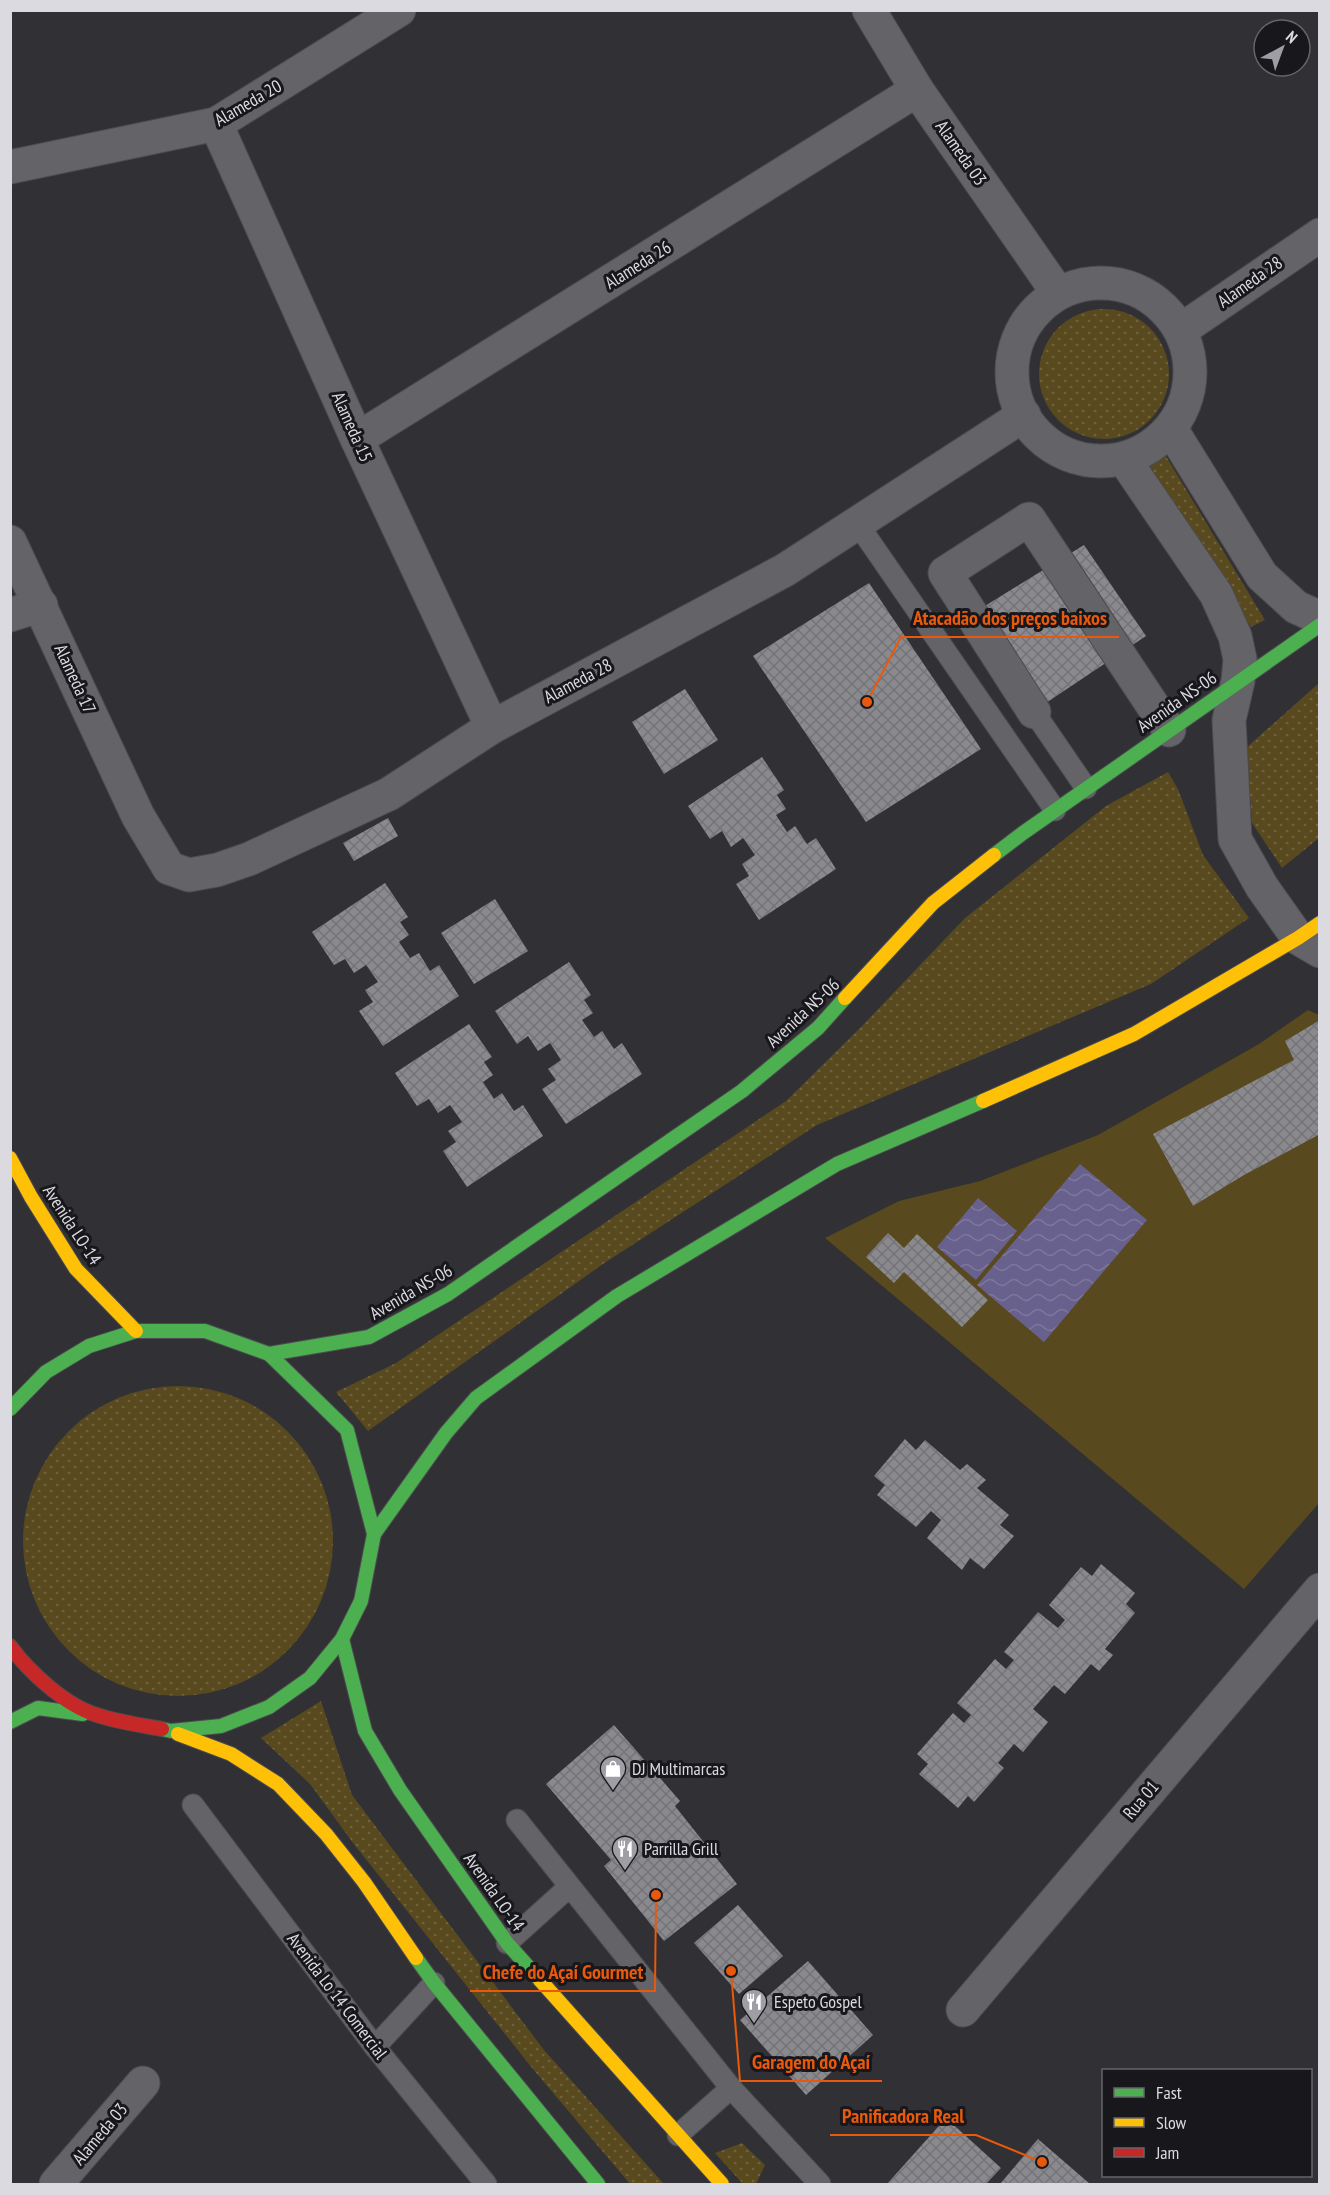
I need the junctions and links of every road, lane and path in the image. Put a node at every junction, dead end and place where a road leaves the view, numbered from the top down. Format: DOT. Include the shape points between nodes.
graph roads {
  1 [pos="399,10"];
  2 [pos="869,10"];
  3 [pos="917,90"];
  4 [pos="216,124"];
  5 [pos="10,167"];
  6 [pos="1320,235"];
  7 [pos="1058,293"];
  8 [pos="1181,330"];
  9 [pos="1024,415"];
  10 [pos="1172,429"];
  11 [pos="357,439"];
  12 [pos="1124,459"];
  13 [pos="857,523"];
  14 [pos="10,542"];
  15 [pos="41,605"];
  16 [pos="10,615"];
  17 [pos="1320,618"];
  18 [pos="1320,625"];
  19 [pos="1238,681"];
  20 [pos="1034,712"];
  21 [pos="492,727"];
  22 [pos="1169,730"];
  23 [pos="1086,788"];
  24 [pos="1055,810"];
  25 [pos="138,816"];
  26 [pos="1312,938"];
  27 [pos="10,1158"];
  28 [pos="136,1332"];
  29 [pos="269,1354"];
  30 [pos="10,1409"];
  31 [pos="374,1534"];
  32 [pos="1320,1590"];
  33 [pos="342,1639"];
  34 [pos="10,1646"];
  35 [pos="95,1715"];
  36 [pos="10,1722"];
  37 [pos="171,1731"];
  38 [pos="193,1805"];
  39 [pos="517,1820"];
  40 [pos="569,1887"];
  41 [pos="507,1942"];
  42 [pos="434,1983"];
  43 [pos="963,2010"];
  44 [pos="375,2047"];
  45 [pos="143,2083"];
  46 [pos="731,2088"];
  47 [pos="678,2135"];
  48 [pos="814,2182"];
  49 [pos="56,2184"];
  50 [pos="486,2184"];
  51 [pos="597,2184"];
  52 [pos="722,2184"];
  1 -- 4 [label="street, Alameda 20"];
  2 -- 3 [label="street, Alameda 03"];
  3 -- 7 [label="street, Alameda 03"];
  3 -- 11 [label="street, Alameda 26"];
  4 -- 5 [label="street, Alameda 20"];
  4 -- 11 [label="street, Alameda 15"];
  6 -- 8 [label="street, Alameda 28"];
  7 -- 8 [label="street" via="1085,284 1113,283 1140,291 1164,308"];
  7 -- 9 [label="street" via="1038,309 1022,330 1013,355 1012,381"];
  8 -- 10 [label="street" via="1190,355 1191,381 1185,406"];
  9 -- 12 [label="street" via="1051,446 1074,457"];
  9 -- 13 [label="street, Alameda 28"];
  10 -- 12 [label="street" via="1150,448"];
  10 -- 17 [label="street" via="1262,576 1296,607"];
  11 -- 21 [label="street, Alameda 15"];
  12 -- 19 [label="street" via="1216,594 1235,636 1240,659"];
  13 -- 21 [label="street, Alameda 28" via="785,570"];
  13 -- 24 [label="lane"];
  14 -- 15 [label="street, Alameda 17"];
  15 -- 16 [label="street"];
  15 -- 25 [label="street, Alameda 17"];
  18 -- 19 [label="street, Avenida NS-06"];
  19 -- 22 [label="street, Avenida NS-06"];
  19 -- 26 [label="street" via="1229,720 1235,839 1262,887"];
  20 -- 22 [label="street" via="945,573 1029,519"];
  20 -- 23 [label="lane"];
  21 -- 25 [label="street, Alameda 28" via="389,794 217,870 189,875 169,868"];
  22 -- 23 [label="street, Avenida NS-06"];
  23 -- 24 [label="street, Avenida NS-06"];
  24 -- 29 [label="street, Avenida NS-06" via="933,903 818,1028 742,1091 448,1294 369,1337"];
  26 -- 31 [label="street" via="1134,1034 837,1164 617,1296 476,1398"];
  27 -- 28 [label="street, Avenida LO-14" via="76,1269"];
  28 -- 29 [label="street" via="205,1331"];
  28 -- 30 [label="street" via="89,1346 46,1372"];
  29 -- 31 [label="street" via="347,1430"];
  31 -- 33 [label="street" via="361,1601"];
  32 -- 43 [label="street, Rua 01"];
  33 -- 37 [label="street" via="310,1678 269,1707 221,1726"];
  33 -- 41 [label="street, Avenida LO-14" via="365,1731 400,1790"];
  34 -- 35 [label="street" via="23,1664 56,1694"];
  35 -- 36 [label="street" via="38,1708"];
  35 -- 37 [label="street"];
  37 -- 42 [label="street" via="231,1754 278,1784 326,1834 364,1882"];
  38 -- 44 [label="lane, Avenida Lo 14 Comercial"];
  39 -- 40 [label="lane"];
  40 -- 41 [label="lane"];
  40 -- 46 [label="lane"];
  41 -- 47 [label="street, Avenida LO-14"];
  42 -- 44 [label="lane"];
  42 -- 51 [label="street"];
  44 -- 50 [label="lane, Avenida Lo 14 Comercial"];
  45 -- 49 [label="street, Alameda 03"];
  46 -- 47 [label="lane"];
  46 -- 48 [label="lane"];
  47 -- 52 [label="street, Avenida LO-14"];
}
